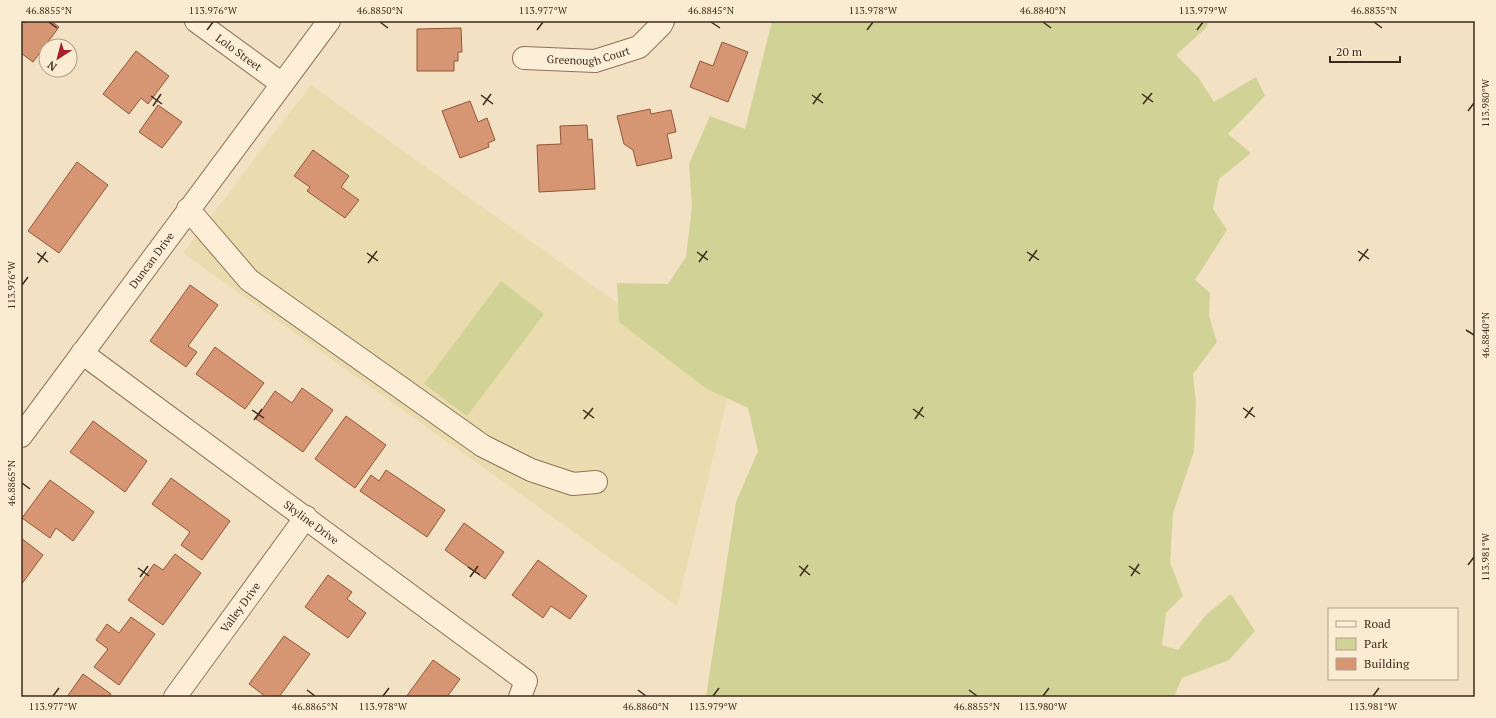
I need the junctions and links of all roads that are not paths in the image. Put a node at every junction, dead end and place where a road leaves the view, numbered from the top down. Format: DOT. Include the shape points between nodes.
graph roads {
  1 [pos="196,21"];
  2 [pos="329,21"];
  3 [pos="663,21"];
  4 [pos="524,58"];
  5 [pos="282,84"];
  6 [pos="188,209"];
  7 [pos="82,353"];
  8 [pos="21,436"];
  9 [pos="596,482"];
  10 [pos="306,517"];
  11 [pos="175,697"];
  12 [pos="520,697"];
  1 -- 5 [label="street, Lolo Street"];
  2 -- 5 [label="street, Duncan Drive"];
  3 -- 4 [label="street, Greenough Court" via="639,47 595,61"];
  5 -- 6 [label="street, Duncan Drive"];
  6 -- 7 [label="street, Duncan Drive"];
  6 -- 9 [label="street" via="249,280 483,446 530,470 573,484"];
  7 -- 8 [label="street, Duncan Drive"];
  7 -- 10 [label="street, Skyline Drive"];
  10 -- 11 [label="street, Valley Drive"];
  10 -- 12 [label="street, Skyline Drive" via="526,681"];
}
